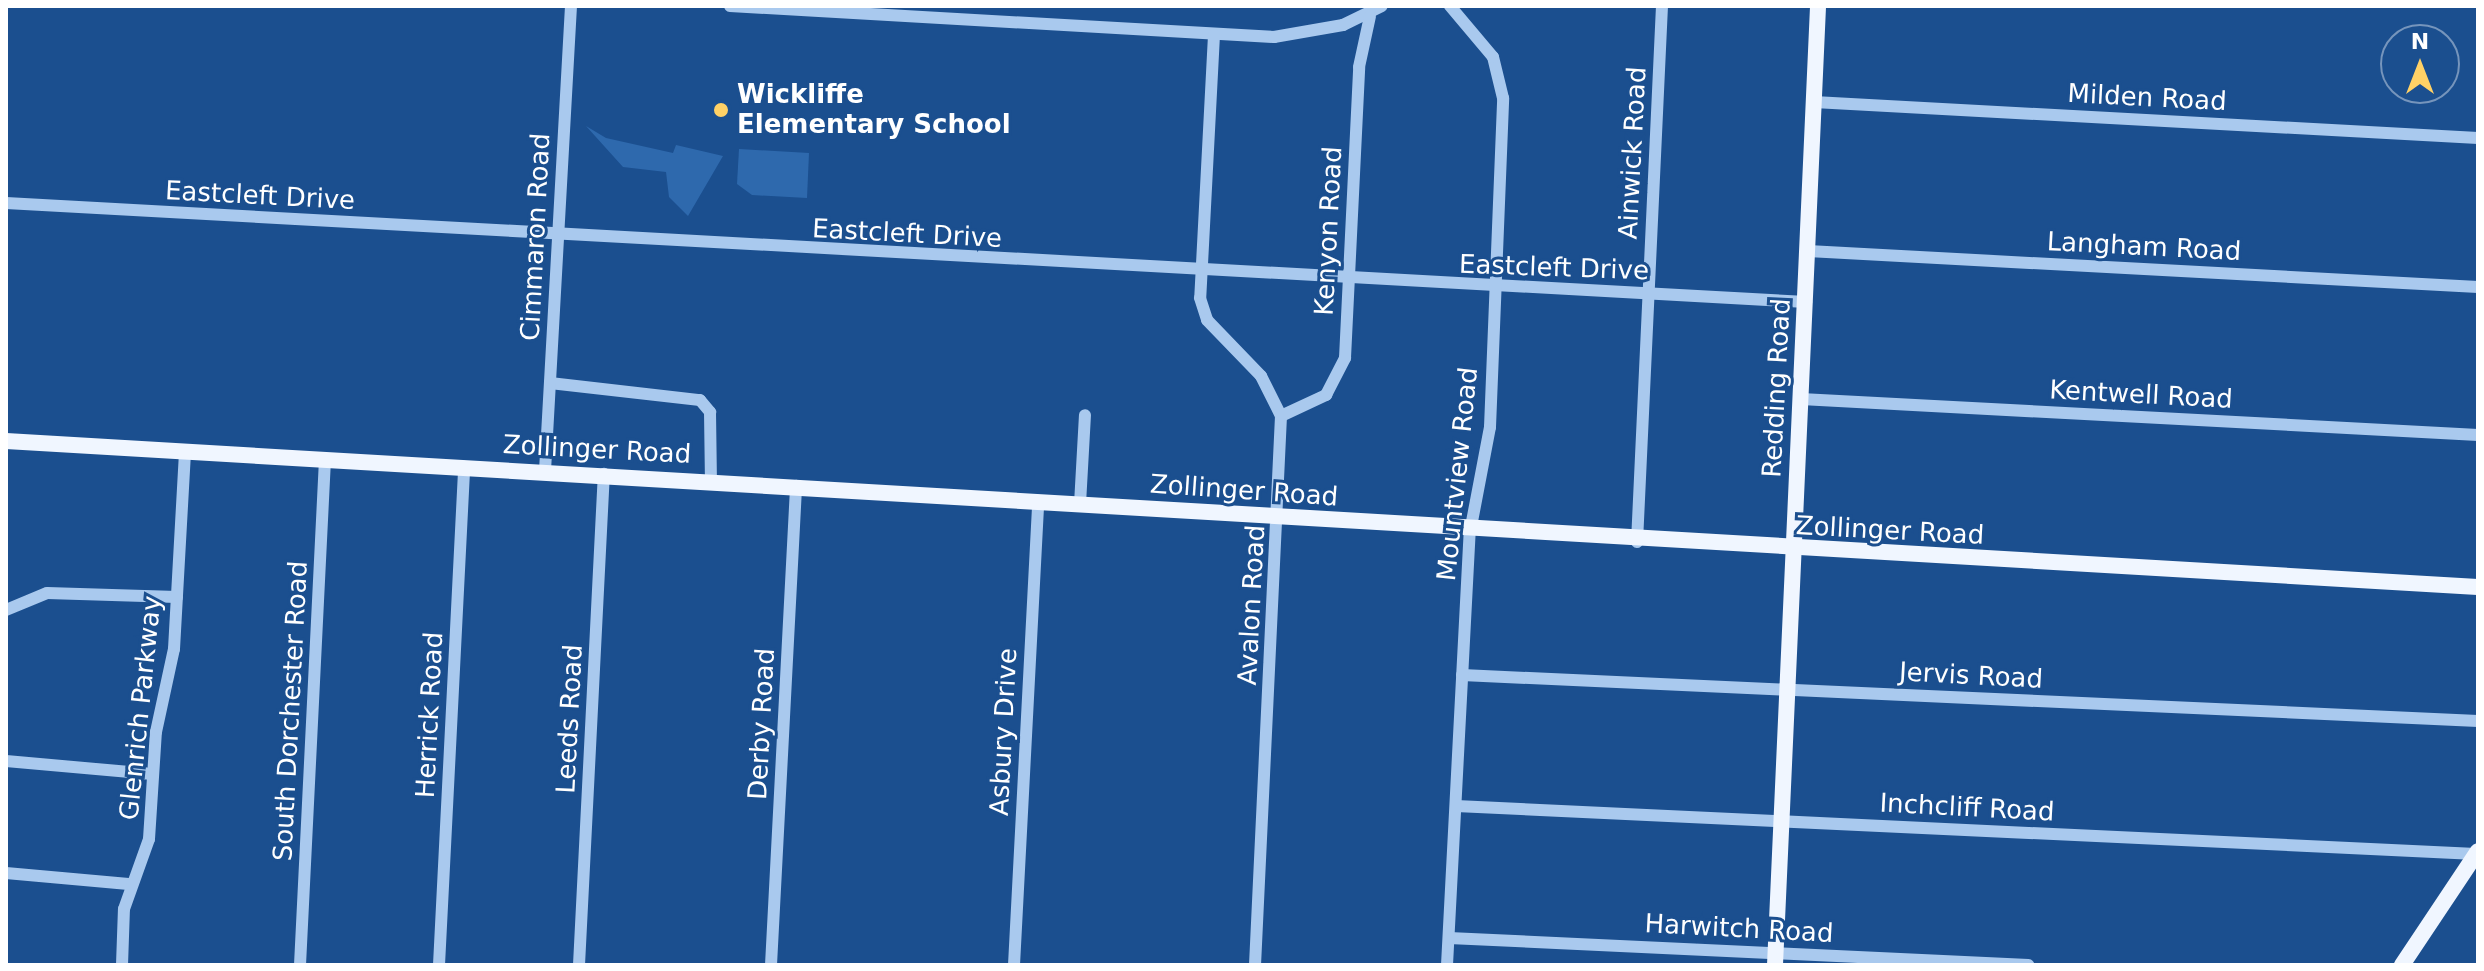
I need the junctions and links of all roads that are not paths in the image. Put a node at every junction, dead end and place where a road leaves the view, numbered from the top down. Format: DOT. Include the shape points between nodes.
graph roads {
  1 [pos="571,6"];
  2 [pos="730,6"];
  3 [pos="1382,6"];
  4 [pos="1450,6"];
  5 [pos="1662,6"];
  6 [pos="1818,6"];
  7 [pos="1370,16"];
  8 [pos="1214,35"];
  9 [pos="1814,102"];
  10 [pos="2478,138"];
  11 [pos="6,203"];
  12 [pos="558,236"];
  13 [pos="1808,251"];
  14 [pos="1201,274"];
  15 [pos="1349,280"];
  16 [pos="2478,287"];
  17 [pos="1496,288"];
  18 [pos="1648,294"];
  19 [pos="1806,302"];
  20 [pos="550,383"];
  21 [pos="1801,399"];
  22 [pos="1085,415"];
  23 [pos="1281,416"];
  24 [pos="2478,435"];
  25 [pos="6,441"];
  26 [pos="185,451"];
  27 [pos="325,459"];
  28 [pos="464,467"];
  29 [pos="545,471"];
  30 [pos="604,474"];
  31 [pos="711,481"];
  32 [pos="796,486"];
  33 [pos="1038,501"];
  34 [pos="1080,504"];
  35 [pos="1278,517"];
  36 [pos="1470,532"];
  37 [pos="1637,542"];
  38 [pos="1793,550"];
  39 [pos="2478,587"];
  40 [pos="177,597"];
  41 [pos="6,610"];
  42 [pos="1462,675"];
  43 [pos="1787,690"];
  44 [pos="2478,721"];
  45 [pos="6,761"];
  46 [pos="152,774"];
  47 [pos="1456,806"];
  48 [pos="1782,821"];
  49 [pos="2477,853"];
  50 [pos="6,873"];
  51 [pos="129,884"];
  52 [pos="1449,938"];
  53 [pos="1776,959"];
  54 [pos="122,965"];
  55 [pos="300,965"];
  56 [pos="439,965"];
  57 [pos="579,965"];
  58 [pos="771,965"];
  59 [pos="1014,965"];
  60 [pos="1255,965"];
  61 [pos="1447,965"];
  62 [pos="2028,965"];
  63 [pos="2402,965"];
  1 -- 12 [label="street, Cimmaron Road"];
  2 -- 8 [label="street"];
  3 -- 7 [label="street"];
  4 -- 17 [label="street, Mountview Road" via="1485,44 1502,86"];
  5 -- 18 [label="street, Ainwick Road"];
  6 -- 9 [label="main road, Redding Road"];
  7 -- 8 [label="street" via="1292,36"];
  7 -- 15 [label="street, Kenyon Road" via="1359,67"];
  8 -- 14 [label="street, Avalon Road"];
  9 -- 10 [label="street, Milden Road"];
  9 -- 13 [label="main road, Redding Road"];
  11 -- 12 [label="street, Eastcleft Drive"];
  12 -- 14 [label="street, Eastcleft Drive"];
  12 -- 20 [label="street, Cimmaron Road"];
  13 -- 16 [label="street, Langham Road"];
  13 -- 19 [label="main road, Redding Road"];
  14 -- 15 [label="street, Eastcleft Drive"];
  14 -- 23 [label="street, Avalon Road" via="1207,320 1261,376"];
  15 -- 17 [label="street, Eastcleft Drive"];
  15 -- 23 [label="street, Kenyon Road" via="1345,358 1335,385 1311,406"];
  17 -- 18 [label="street, Eastcleft Drive"];
  17 -- 36 [label="street, Mountview Road" via="1490,427"];
  18 -- 19 [label="street, Eastcleft Drive"];
  18 -- 37 [label="street, Ainwick Road"];
  19 -- 21 [label="main road, Redding Road"];
  20 -- 29 [label="street, Cimmaron Road"];
  20 -- 31 [label="street" via="700,400 710,412"];
  21 -- 24 [label="street, Kentwell Road"];
  21 -- 38 [label="main road, Redding Road"];
  22 -- 34 [label="street"];
  23 -- 35 [label="street, Avalon Road"];
  25 -- 26 [label="main road, Zollinger Road"];
  26 -- 27 [label="main road, Zollinger Road"];
  26 -- 40 [label="street, Glenrich Parkway"];
  27 -- 28 [label="main road, Zollinger Road"];
  27 -- 55 [label="street, South Dorchester Road"];
  28 -- 29 [label="main road, Zollinger Road"];
  28 -- 56 [label="street, Herrick Road"];
  29 -- 30 [label="main road, Zollinger Road"];
  30 -- 31 [label="main road, Zollinger Road"];
  30 -- 57 [label="street, Leeds Road"];
  31 -- 32 [label="main road, Zollinger Road"];
  32 -- 33 [label="main road, Zollinger Road"];
  32 -- 58 [label="street, Derby Road"];
  33 -- 34 [label="main road, Zollinger Road"];
  33 -- 59 [label="street, Asbury Drive"];
  34 -- 35 [label="main road, Zollinger Road"];
  35 -- 36 [label="main road, Zollinger Road"];
  35 -- 60 [label="street, Avalon Road"];
  36 -- 37 [label="main road, Zollinger Road"];
  36 -- 42 [label="street, Mountview Road"];
  37 -- 38 [label="main road, Zollinger Road"];
  38 -- 39 [label="main road, Zollinger Road"];
  38 -- 43 [label="main road, Redding Road"];
  40 -- 41 [label="street" via="47,593"];
  40 -- 46 [label="street, Glenrich Parkway"];
  42 -- 43 [label="street, Jervis Road"];
  42 -- 47 [label="street, Mountview Road"];
  43 -- 44 [label="street, Jervis Road"];
  43 -- 48 [label="main road, Redding Road"];
  45 -- 46 [label="street"];
  46 -- 51 [label="street, Glenrich Parkway" via="149,839"];
  47 -- 48 [label="street, Inchcliff Road"];
  47 -- 52 [label="street, Mountview Road"];
  48 -- 49 [label="street, Inchcliff Road"];
  48 -- 53 [label="main road, Redding Road"];
  49 -- 63 [label="main road"];
  50 -- 51 [label="street"];
  51 -- 54 [label="street, Glenrich Parkway"];
  52 -- 53 [label="street, Harwitch Road"];
  52 -- 61 [label="street, Mountview Road"];
  53 -- 62 [label="street, Harwitch Road"];
}
